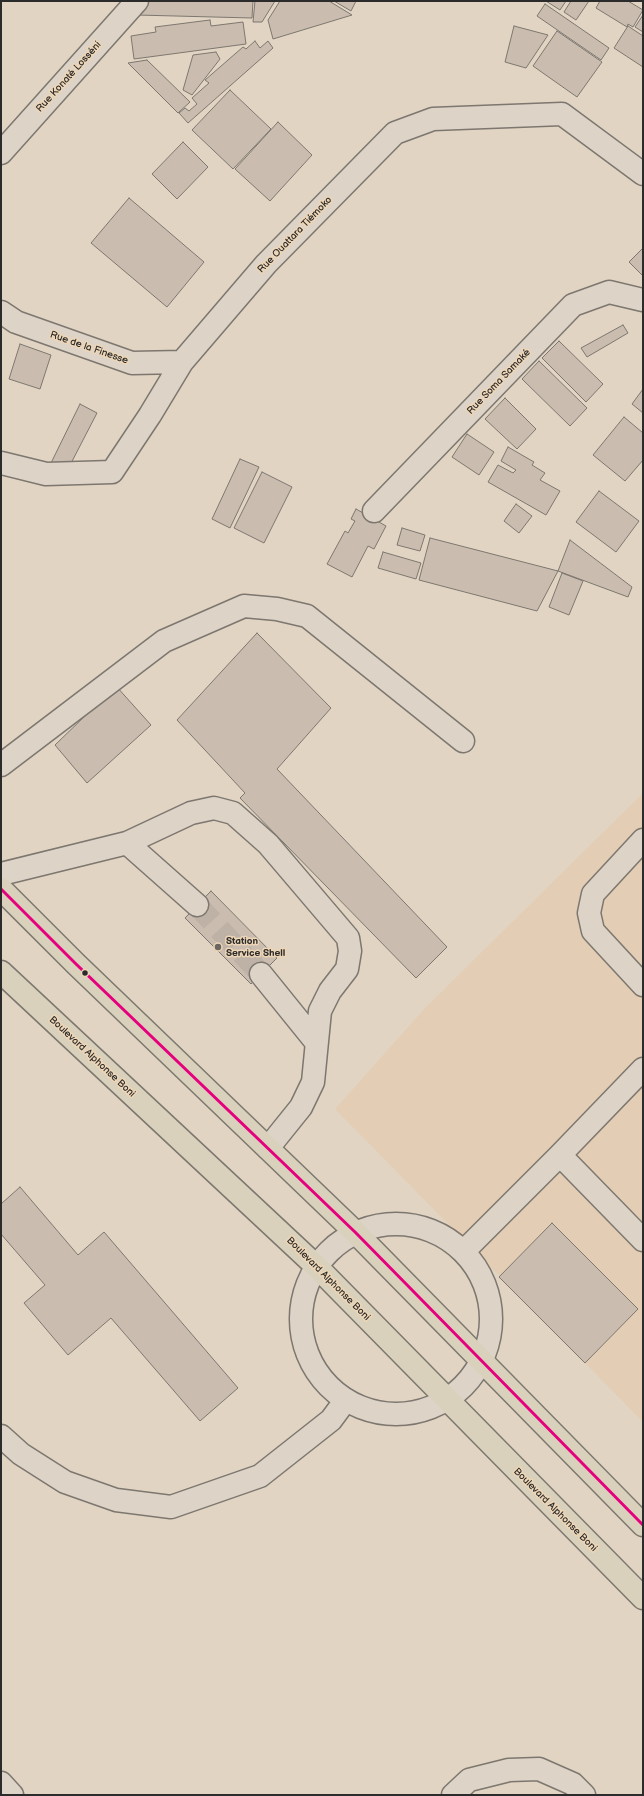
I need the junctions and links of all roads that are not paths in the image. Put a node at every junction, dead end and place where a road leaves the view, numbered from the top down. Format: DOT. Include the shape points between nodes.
graph roads {
  1 [pos="137,1"];
  2 [pos="1,153"];
  3 [pos="643,174"];
  4 [pos="643,300"];
  5 [pos="1,312"];
  6 [pos="182,362"];
  7 [pos="1,463"];
  8 [pos="374,511"];
  9 [pos="463,741"];
  10 [pos="1,765"];
  11 [pos="643,840"];
  12 [pos="126,844"];
  13 [pos="1,874"];
  14 [pos="1,889"];
  15 [pos="197,905"];
  16 [pos="1,972"];
  17 [pos="261,974"];
  18 [pos="643,985"];
  19 [pos="316,1042"];
  20 [pos="643,1069"];
  21 [pos="268,1148"];
  22 [pos="560,1155"];
  23 [pos="355,1232"];
  24 [pos="643,1240"];
  25 [pos="464,1251"];
  26 [pos="316,1266"];
  27 [pos="483,1361"];
  28 [pos="448,1400"];
  29 [pos="345,1401"];
  30 [pos="1,1436"];
  31 [pos="643,1525"];
  32 [pos="643,1598"];
  33 [pos="1,1783"];
  34 [pos="12,1795"];
  35 [pos="453,1795"];
  36 [pos="584,1795"];
  1 -- 2 [label="street, Rue Konaté Losséni"];
  3 -- 6 [label="street, Rue Ouattara Tiémoko" via="562,114 432,119 395,132 266,264"];
  4 -- 8 [label="street, Rue Soma Samaké" via="609,292 572,305"];
  5 -- 6 [label="street, Rue de la Finesse" via="16,322 132,362"];
  6 -- 7 [label="street, Rue Ouattara Tiémoko" via="112,472 46,474"];
  9 -- 10 [label="street" via="307,616 277,609 244,606 164,641"];
  11 -- 18 [label="street" via="593,894 589,913 593,932"];
  12 -- 13 [label="street"];
  12 -- 15 [label="street"];
  12 -- 19 [label="street" via="191,813 214,808 233,812 268,844 348,938 350,951 347,969 330,991 320,1011"];
  14 -- 21 [label="main road"];
  16 -- 26 [label="main road, Boulevard Alphonse Boni"];
  17 -- 19 [label="street"];
  19 -- 21 [label="street" via="313,1082 301,1106"];
  20 -- 22 [label="street"];
  21 -- 23 [label="main road"];
  22 -- 24 [label="street"];
  22 -- 25 [label="street"];
  23 -- 25 [label="street" via="393,1223 432,1230"];
  23 -- 26 [label="street" via="334,1247"];
  23 -- 27 [label="main road"];
  25 -- 27 [label="street" via="485,1284 492,1322"];
  26 -- 28 [label="main road, Boulevard Alphonse Boni"];
  26 -- 29 [label="street" via="302,1302 302,1340 318,1375"];
  27 -- 28 [label="street" via="468,1383"];
  27 -- 31 [label="main road"];
  28 -- 29 [label="street" via="415,1414 378,1414"];
  28 -- 32 [label="main road, Boulevard Alphonse Boni"];
  29 -- 30 [label="street" via="331,1420 260,1476 171,1507 116,1500 65,1482 21,1454"];
  33 -- 34 [label="street"];
  35 -- 36 [label="street" via="469,1780 509,1770 539,1769 573,1784"];
}
